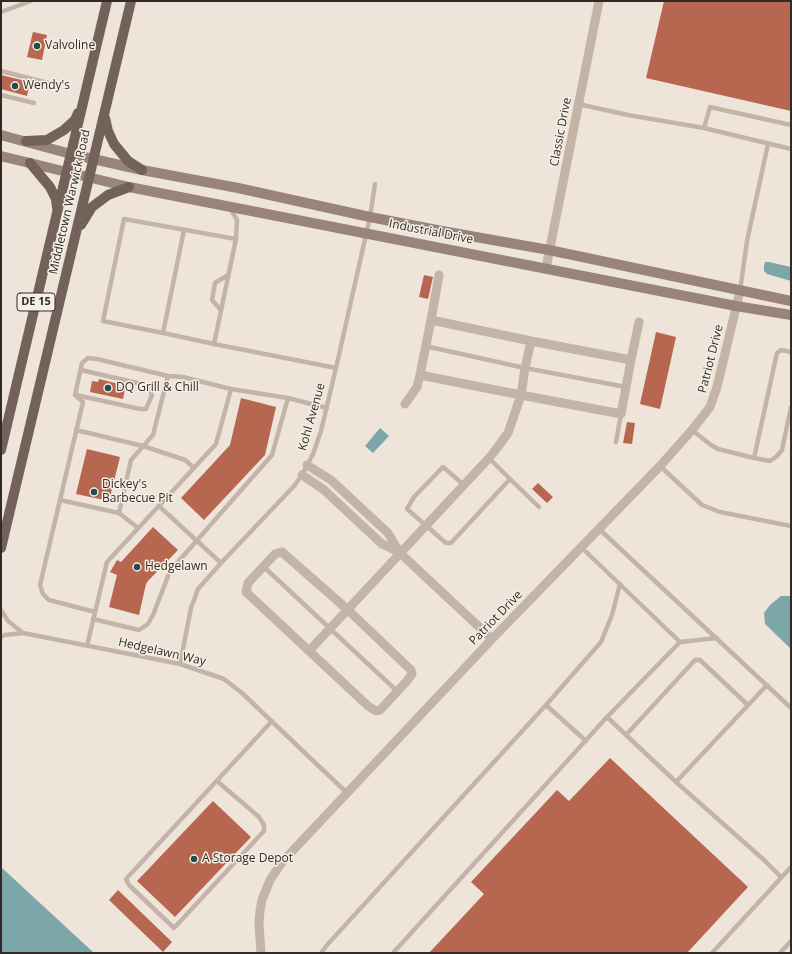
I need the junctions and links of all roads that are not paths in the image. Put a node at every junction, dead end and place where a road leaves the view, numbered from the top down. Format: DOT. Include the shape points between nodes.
graph roads {
  1 [pos="31,1"];
  2 [pos="107,1"];
  3 [pos="131,1"];
  4 [pos="599,1"];
  5 [pos="1,12"];
  6 [pos="1,71"];
  7 [pos="48,84"];
  8 [pos="1,95"];
  9 [pos="34,103"];
  10 [pos="83,104"];
  11 [pos="578,104"];
  12 [pos="104,114"];
  13 [pos="791,125"];
  14 [pos="704,128"];
  15 [pos="1,135"];
  16 [pos="26,141"];
  17 [pos="768,144"];
  18 [pos="791,149"];
  19 [pos="71,154"];
  20 [pos="1,156"];
  21 [pos="94,158"];
  22 [pos="30,163"];
  23 [pos="142,170"];
  24 [pos="67,171"];
  25 [pos="89,178"];
  26 [pos="375,184"];
  27 [pos="129,187"];
  28 [pos="229,206"];
  29 [pos="57,212"];
  30 [pos="370,217"];
  31 [pos="184,230"];
  32 [pos="76,232"];
  33 [pos="366,232"];
  34 [pos="236,239"];
  35 [pos="549,250"];
  36 [pos="546,268"];
  37 [pos="228,275"];
  38 [pos="439,275"];
  39 [pos="740,291"];
  40 [pos="791,301"];
  41 [pos="736,306"];
  42 [pos="221,310"];
  43 [pos="791,315"];
  44 [pos="431,320"];
  45 [pos="639,322"];
  46 [pos="163,333"];
  47 [pos="531,341"];
  48 [pos="214,344"];
  49 [pos="425,346"];
  50 [pos="791,352"];
  51 [pos="632,360"];
  52 [pos="336,368"];
  53 [pos="525,368"];
  54 [pos="81,370"];
  55 [pos="420,375"];
  56 [pos="168,376"];
  57 [pos="626,387"];
  58 [pos="231,389"];
  59 [pos="75,395"];
  60 [pos="521,395"];
  61 [pos="288,398"];
  62 [pos="405,404"];
  63 [pos="791,407"];
  64 [pos="327,408"];
  65 [pos="621,414"];
  66 [pos="76,430"];
  67 [pos="692,430"];
  68 [pos="616,442"];
  69 [pos="143,446"];
  70 [pos="1,450"];
  71 [pos="489,458"];
  72 [pos="754,458"];
  73 [pos="307,465"];
  74 [pos="660,466"];
  75 [pos="194,468"];
  76 [pos="302,475"];
  77 [pos="510,479"];
  78 [pos="464,485"];
  79 [pos="60,500"];
  80 [pos="159,506"];
  81 [pos="539,507"];
  82 [pos="119,513"];
  83 [pos="426,525"];
  84 [pos="791,526"];
  85 [pos="138,528"];
  86 [pos="598,528"];
  87 [pos="196,541"];
  88 [pos="581,547"];
  89 [pos="1,548"];
  90 [pos="400,553"];
  91 [pos="221,563"];
  92 [pos="264,566"];
  93 [pos="620,584"];
  94 [pos="1,610"];
  95 [pos="348,610"];
  96 [pos="95,612"];
  97 [pos="93,620"];
  98 [pos="331,629"];
  99 [pos="23,633"];
  100 [pos="1,637"];
  101 [pos="716,638"];
  102 [pos="492,639"];
  103 [pos="680,642"];
  104 [pos="87,646"];
  105 [pos="310,651"];
  106 [pos="180,664"];
  107 [pos="767,685"];
  108 [pos="397,691"];
  109 [pos="546,705"];
  110 [pos="748,705"];
  111 [pos="791,708"];
  112 [pos="607,718"];
  113 [pos="272,721"];
  114 [pos="626,735"];
  115 [pos="586,741"];
  116 [pos="217,781"];
  117 [pos="676,782"];
  118 [pos="347,794"];
  119 [pos="791,867"];
  120 [pos="781,877"];
  121 [pos="791,942"];
  122 [pos="260,953"];
  123 [pos="321,953"];
  124 [pos="392,953"];
  125 [pos="712,953"];
  126 [pos="780,953"];
  1 -- 5 [label="lane"];
  2 -- 10 [label="main road, Middletown Warwick Road / DE 15"];
  3 -- 12 [label="main road, Middletown Warwick Road / DE 15"];
  4 -- 11 [label="street, Classic Drive"];
  6 -- 7 [label="lane"];
  8 -- 9 [label="lane"];
  10 -- 16 [label="main road" via="75,120 64,130 47,140"];
  10 -- 19 [label="main road, Middletown Warwick Road / DE 15"];
  11 -- 14 [label="lane"];
  11 -- 35 [label="street, Classic Drive"];
  12 -- 21 [label="main road, Middletown Warwick Road / DE 15"];
  12 -- 23 [label="main road" via="114,144 128,161"];
  13 -- 14 [label="lane" via="710,107"];
  14 -- 17 [label="lane"];
  15 -- 16 [label="street, Industrial Drive"];
  16 -- 19 [label="street, Industrial Drive"];
  17 -- 18 [label="lane"];
  17 -- 39 [label="lane" via="747,241"];
  19 -- 21 [label="street, Industrial Drive"];
  19 -- 24 [label="main road, Middletown Warwick Road / DE 15"];
  20 -- 22 [label="street, Industrial Drive"];
  21 -- 23 [label="street, Industrial Drive"];
  21 -- 25 [label="main road, Middletown Warwick Road / DE 15"];
  22 -- 24 [label="street, Industrial Drive"];
  22 -- 29 [label="main road" via="50,186 56,199"];
  23 -- 30 [label="street, Industrial Drive"];
  24 -- 25 [label="street, Industrial Drive"];
  24 -- 29 [label="main road, Middletown Warwick Road / DE 15"];
  25 -- 27 [label="street, Industrial Drive"];
  25 -- 32 [label="main road, Middletown Warwick Road / DE 15"];
  26 -- 30 [label="lane, Kohl Avenue"];
  27 -- 28 [label="street, Industrial Drive"];
  27 -- 32 [label="main road" via="108,195 92,207"];
  28 -- 33 [label="street, Industrial Drive"];
  28 -- 34 [label="lane" via="236,220"];
  29 -- 70 [label="main road, Middletown Warwick Road / DE 15"];
  30 -- 33 [label="lane, Kohl Avenue"];
  30 -- 35 [label="street, Industrial Drive"];
  31 -- 34 [label="lane"];
  31 -- 46 [label="lane"];
  31 -- 46 [label="lane" via="124,219 103,321"];
  32 -- 89 [label="main road, Middletown Warwick Road / DE 15"];
  33 -- 36 [label="street, Industrial Drive"];
  33 -- 52 [label="lane, Kohl Avenue"];
  34 -- 37 [label="lane"];
  35 -- 36 [label="street, Classic Drive"];
  35 -- 39 [label="street, Industrial Drive"];
  36 -- 41 [label="street, Industrial Drive"];
  37 -- 42 [label="lane"];
  37 -- 42 [label="lane" via="215,283 212,300"];
  38 -- 44 [label="street"];
  39 -- 40 [label="street, Industrial Drive"];
  39 -- 41 [label="street, Patriot Drive"];
  41 -- 43 [label="street, Industrial Drive"];
  41 -- 67 [label="street, Patriot Drive" via="710,407"];
  42 -- 48 [label="lane"];
  44 -- 47 [label="street"];
  44 -- 49 [label="street"];
  45 -- 51 [label="street"];
  46 -- 48 [label="lane"];
  47 -- 51 [label="street"];
  47 -- 53 [label="street"];
  48 -- 52 [label="lane"];
  49 -- 53 [label="lane"];
  49 -- 55 [label="street"];
  50 -- 72 [label="lane" via="781,350 777,353"];
  51 -- 57 [label="street"];
  52 -- 64 [label="lane, Kohl Avenue"];
  53 -- 57 [label="lane"];
  53 -- 60 [label="street"];
  54 -- 56 [label="lane" via="82,363 88,358"];
  54 -- 59 [label="lane"];
  54 -- 59 [label="lane" via="138,382 146,385 152,395 146,409 140,409"];
  55 -- 60 [label="street"];
  55 -- 62 [label="street" via="417,387"];
  56 -- 58 [label="lane" via="184,376"];
  56 -- 69 [label="lane" via="153,435"];
  57 -- 65 [label="street"];
  58 -- 61 [label="lane"];
  58 -- 75 [label="lane" via="216,444"];
  59 -- 66 [label="lane" via="83,402"];
  60 -- 65 [label="street"];
  60 -- 71 [label="street" via="508,433"];
  61 -- 64 [label="lane"];
  61 -- 87 [label="lane" via="272,455"];
  63 -- 72 [label="lane" via="782,450 770,461"];
  64 -- 73 [label="lane, Kohl Avenue" via="313,454"];
  65 -- 68 [label="lane"];
  66 -- 69 [label="lane"];
  66 -- 79 [label="lane"];
  67 -- 72 [label="lane" via="718,449"];
  67 -- 74 [label="street, Patriot Drive"];
  69 -- 75 [label="lane" via="185,460"];
  69 -- 82 [label="lane" via="131,460"];
  71 -- 77 [label="lane"];
  71 -- 78 [label="street"];
  73 -- 76 [label="lane, Kohl Avenue"];
  73 -- 90 [label="street" via="331,480 388,533"];
  74 -- 84 [label="lane" via="702,505 720,512"];
  74 -- 86 [label="street, Patriot Drive"];
  75 -- 80 [label="lane"];
  76 -- 90 [label="street" via="323,489 382,544"];
  76 -- 91 [label="lane, Kohl Avenue"];
  77 -- 81 [label="lane"];
  77 -- 83 [label="lane" via="451,543 446,543"];
  78 -- 83 [label="street"];
  78 -- 83 [label="lane" via="443,467 414,497 407,508"];
  79 -- 82 [label="lane"];
  79 -- 96 [label="lane" via="40,585 43,594 49,600"];
  80 -- 85 [label="lane"];
  80 -- 87 [label="lane"];
  82 -- 85 [label="lane"];
  83 -- 90 [label="street"];
  85 -- 96 [label="lane" via="107,562"];
  86 -- 88 [label="street, Patriot Drive"];
  86 -- 101 [label="lane"];
  87 -- 91 [label="lane"];
  87 -- 97 [label="lane" via="170,571 148,624 139,630"];
  88 -- 93 [label="lane"];
  88 -- 102 [label="street, Patriot Drive"];
  90 -- 95 [label="street"];
  90 -- 102 [label="street"];
  91 -- 106 [label="lane, Kohl Avenue" via="198,589 190,608"];
  92 -- 95 [label="street" via="275,554 282,552"];
  92 -- 98 [label="lane"];
  92 -- 105 [label="street" via="248,583 246,592"];
  93 -- 103 [label="lane"];
  93 -- 109 [label="lane" via="612,615 601,642"];
  94 -- 99 [label="lane" via="8,621"];
  95 -- 98 [label="street"];
  95 -- 108 [label="street" via="411,670 412,674"];
  96 -- 97 [label="lane"];
  97 -- 104 [label="lane"];
  98 -- 105 [label="street"];
  98 -- 108 [label="lane"];
  99 -- 100 [label="lane"];
  99 -- 104 [label="lane, Hedgelawn Way"];
  101 -- 103 [label="lane"];
  101 -- 107 [label="lane"];
  102 -- 118 [label="street, Patriot Drive"];
  103 -- 112 [label="lane"];
  104 -- 106 [label="lane, Hedgelawn Way"];
  105 -- 108 [label="street" via="376,711 380,710"];
  106 -- 113 [label="lane, Hedgelawn Way" via="224,679"];
  107 -- 110 [label="lane"];
  107 -- 111 [label="lane"];
  109 -- 115 [label="lane"];
  109 -- 123 [label="lane"];
  110 -- 114 [label="lane" via="700,660 695,660"];
  110 -- 117 [label="lane"];
  112 -- 114 [label="lane"];
  112 -- 115 [label="lane"];
  113 -- 116 [label="lane"];
  113 -- 118 [label="lane, Hedgelawn Way"];
  114 -- 117 [label="lane"];
  115 -- 124 [label="lane"];
  116 -- 116 [label="lane" via="126,879 128,885 174,928 264,831 264,825 258,817"];
  117 -- 120 [label="lane"];
  118 -- 122 [label="street, Patriot Drive" via="283,861 270,880 260,911"];
  119 -- 120 [label="lane"];
  120 -- 125 [label="lane"];
  121 -- 126 [label="lane"];
}
